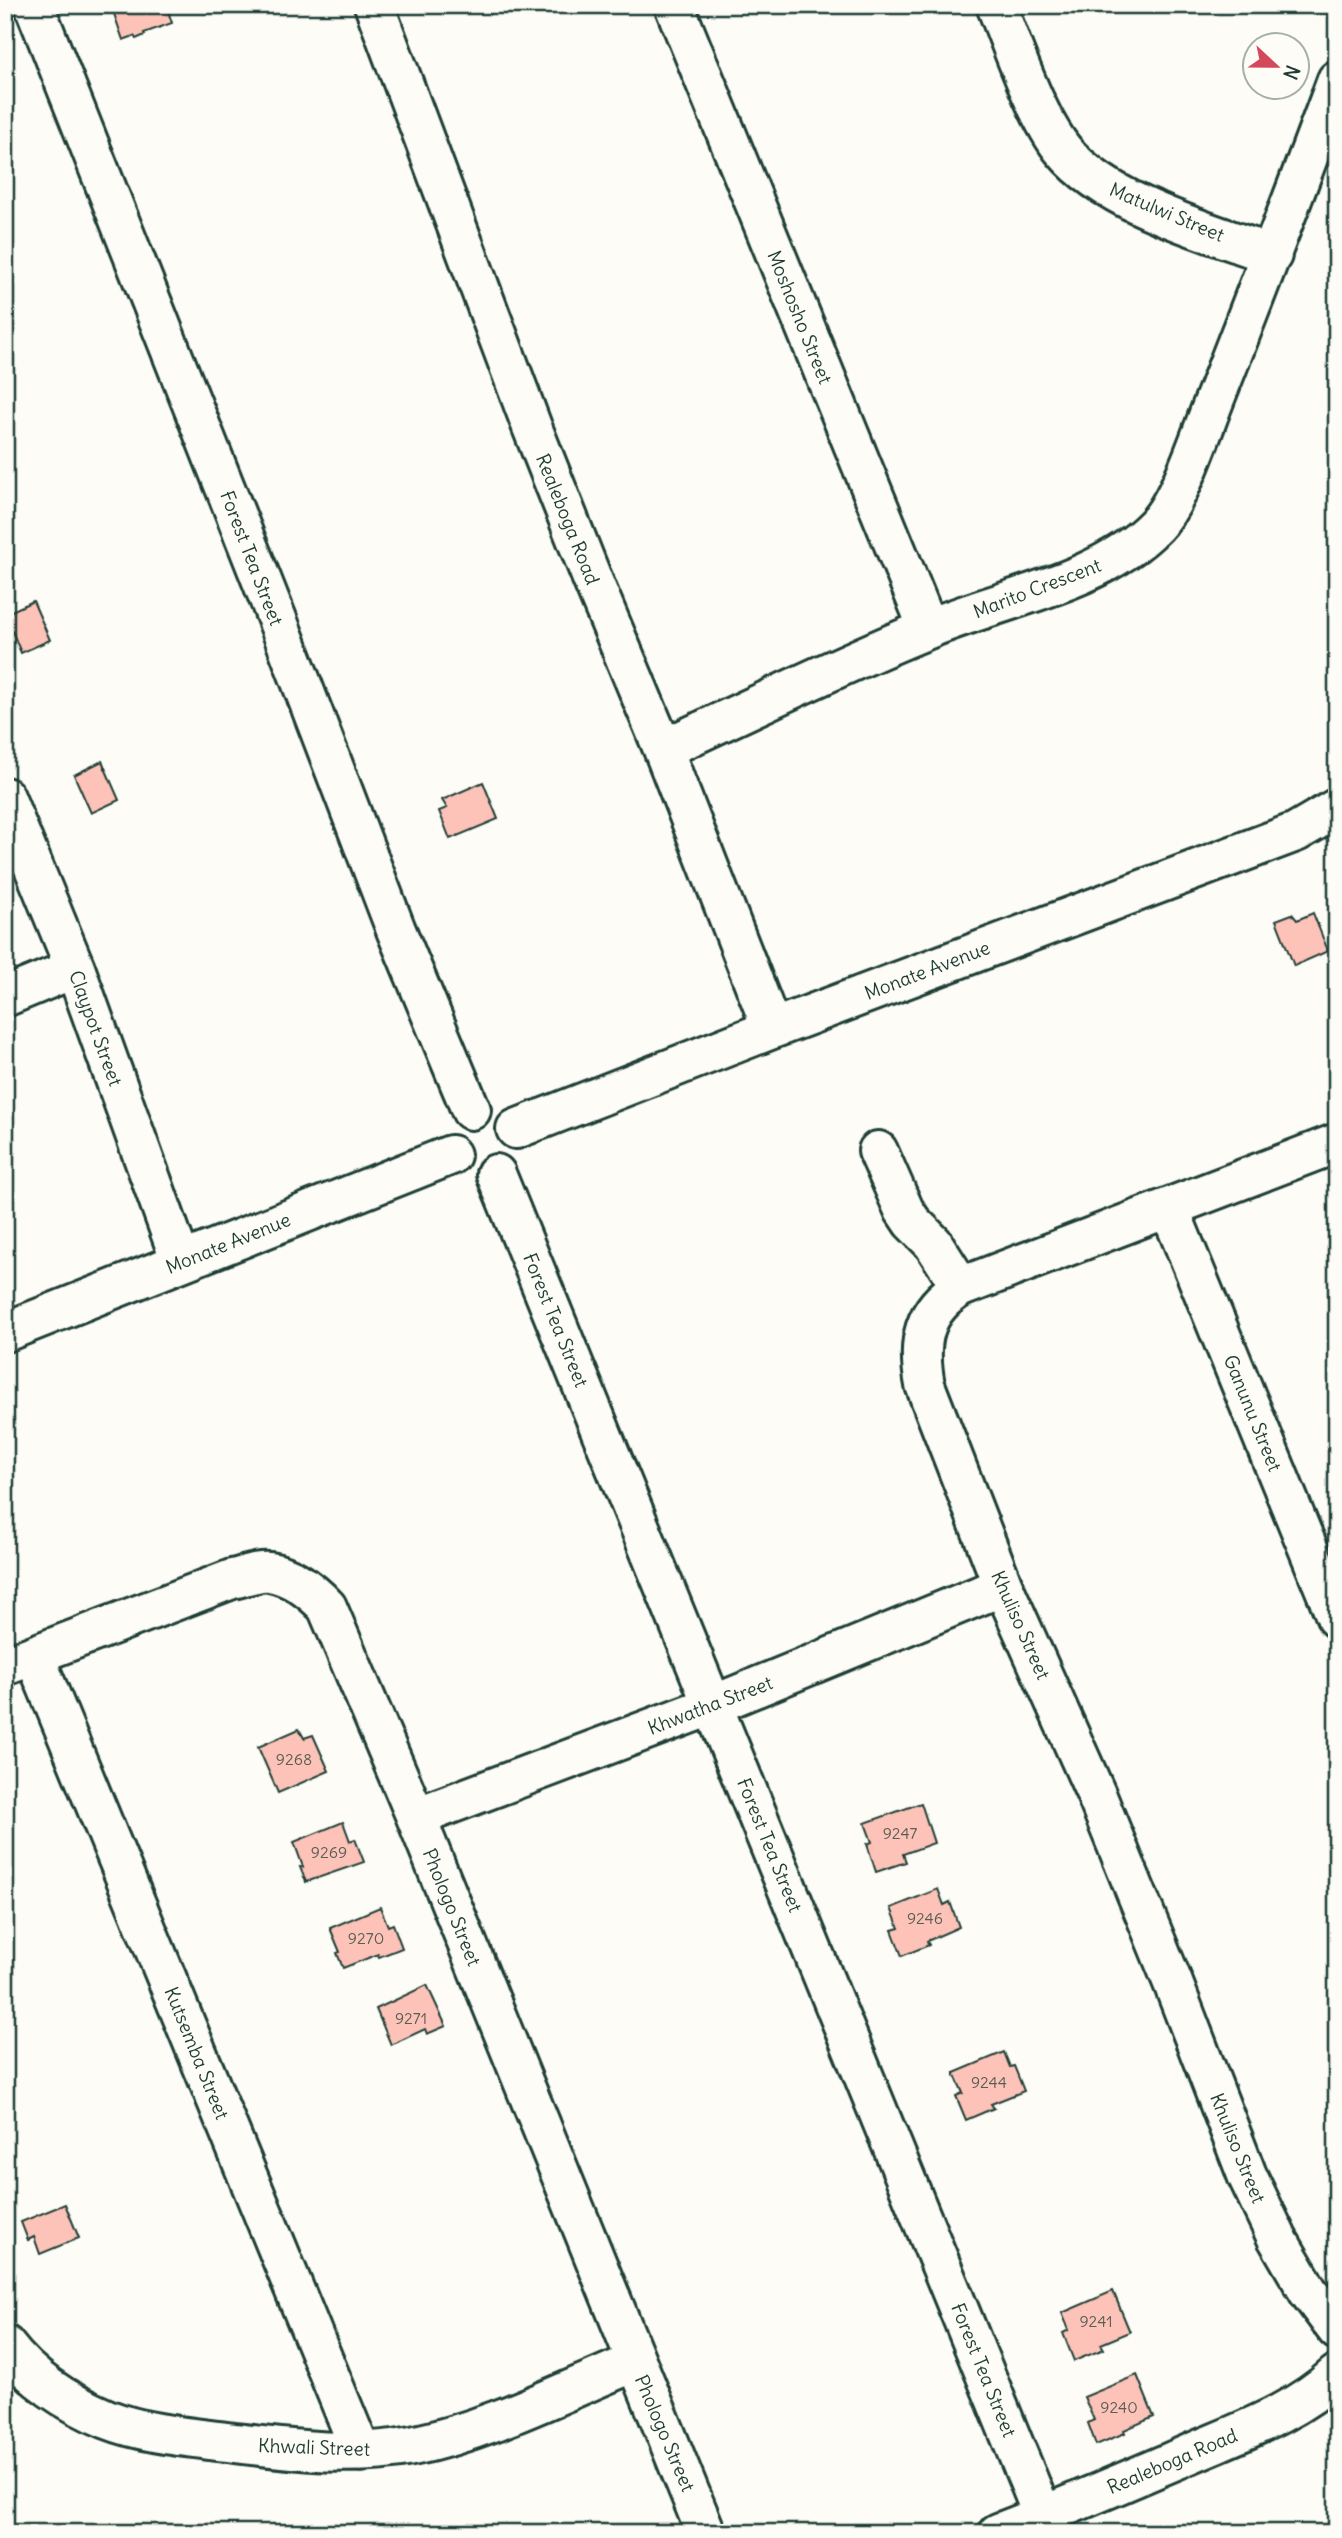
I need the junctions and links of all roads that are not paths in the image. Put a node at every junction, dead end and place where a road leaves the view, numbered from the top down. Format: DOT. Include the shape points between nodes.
graph roads {
  1 [pos="34,5"];
  2 [pos="374,5"];
  3 [pos="674,5"];
  4 [pos="996,5"];
  5 [pos="1337,80"];
  6 [pos="1272,255"];
  7 [pos="928,628"];
  8 [pos="663,749"];
  9 [pos="5,797"];
  10 [pos="1336,812"];
  11 [pos="75,968"];
  12 [pos="5,997"];
  13 [pos="772,1029"];
  14 [pos="471,1110"];
  15 [pos="516,1129"];
  16 [pos="1337,1143"];
  17 [pos="878,1152"];
  18 [pos="452,1155"];
  19 [pos="496,1174"];
  20 [pos="1169,1208"];
  21 [pos="181,1262"];
  22 [pos="961,1287"];
  23 [pos="5,1332"];
  24 [pos="1003,1586"];
  25 [pos="1337,1619"];
  26 [pos="19,1661"];
  27 [pos="713,1705"];
  28 [pos="416,1817"];
  29 [pos="1337,2330"];
  30 [pos="5,2345"];
  31 [pos="635,2362"];
  32 [pos="1337,2374"];
  33 [pos="361,2452"];
  34 [pos="1043,2516"];
  35 [pos="706,2533"];
  36 [pos="998,2533"];
  1 -- 14 [label="street, Forest Tea Street" via="396,930"];
  2 -- 8 [label="street, Realeboga Road" via="532,427"];
  3 -- 7 [label="street, Moshosho Street"];
  4 -- 6 [label="street, Matulwi Street" via="1043,118 1063,150 1086,174 1167,216"];
  5 -- 6 [label="street, Marito Crescent"];
  6 -- 7 [label="street, Marito Crescent" via="1188,466 1157,524 1099,568"];
  7 -- 8 [label="street, Marito Crescent"];
  8 -- 13 [label="street, Realeboga Road"];
  9 -- 11 [label="street, Claypot Street"];
  10 -- 13 [label="street, Monate Avenue" via="1296,832"];
  11 -- 12 [label="street"];
  11 -- 21 [label="street, Claypot Street"];
  13 -- 15 [label="street, Monate Avenue"];
  14 -- 15 [label="street" via="497,1111"];
  14 -- 18 [label="street" via="452,1128"];
  15 -- 19 [label="street" via="515,1156"];
  16 -- 20 [label="street, Khuliso Street"];
  17 -- 22 [label="street" via="904,1210 933,1243"];
  18 -- 19 [label="street" via="465,1171 486,1177"];
  18 -- 21 [label="street, Monate Avenue"];
  19 -- 27 [label="street, Forest Tea Street"];
  20 -- 22 [label="street, Khuliso Street"];
  20 -- 25 [label="street, Ganunu Street"];
  21 -- 23 [label="street, Monate Avenue"];
  22 -- 24 [label="street, Khuliso Street" via="945,1297 933,1314 920,1359 925,1385"];
  24 -- 27 [label="street, Khwatha Street"];
  24 -- 29 [label="street, Khuliso Street" via="1096,1794 1247,2175 1277,2238"];
  26 -- 28 [label="street, Phologo Street" via="232,1579 268,1572 291,1578 327,1607"];
  26 -- 33 [label="street, Kutsemba Street"];
  27 -- 28 [label="street, Khwatha Street"];
  27 -- 34 [label="street, Forest Tea Street"];
  28 -- 31 [label="street, Phologo Street"];
  30 -- 33 [label="street, Khwali Street" via="17,2361 58,2394 108,2419 164,2435 281,2449"];
  31 -- 33 [label="street, Khwali Street" via="472,2430 411,2446"];
  31 -- 35 [label="street, Phologo Street"];
  32 -- 34 [label="street, Realeboga Road" via="1283,2414"];
  34 -- 36 [label="street, Realeboga Road"];
}
